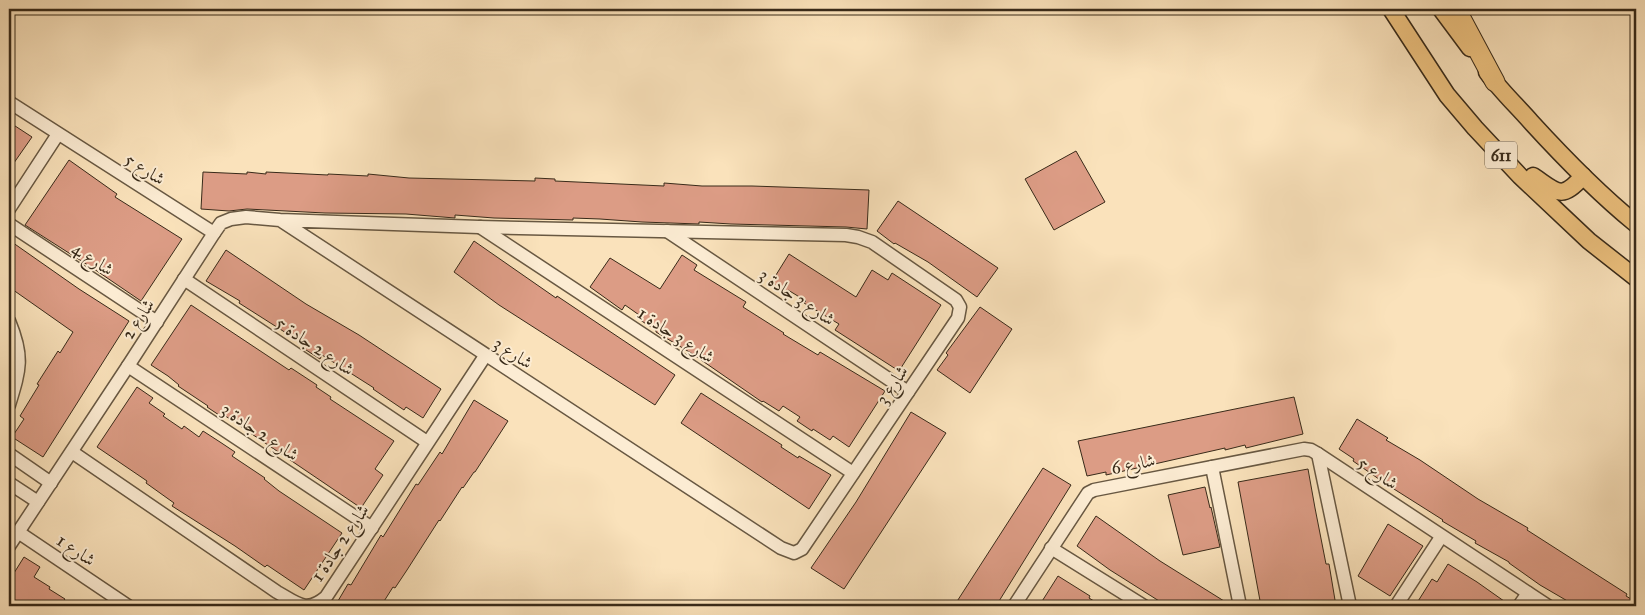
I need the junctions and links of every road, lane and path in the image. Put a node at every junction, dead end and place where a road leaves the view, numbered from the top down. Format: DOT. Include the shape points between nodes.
graph roads {
  1 [pos="1391,9"];
  2 [pos="1441,9"];
  3 [pos="1456,9"];
  4 [pos="1495,82"];
  5 [pos="9,102"];
  6 [pos="58,134"];
  7 [pos="1514,169"];
  8 [pos="1583,176"];
  9 [pos="9,209"];
  10 [pos="280,220"];
  11 [pos="9,224"];
  12 [pos="1636,224"];
  13 [pos="479,227"];
  14 [pos="667,231"];
  15 [pos="214,233"];
  16 [pos="1636,278"];
  17 [pos="184,279"];
  18 [pos="9,321"];
  19 [pos="157,322"];
  20 [pos="485,356"];
  21 [pos="128,366"];
  22 [pos="908,392"];
  23 [pos="9,405"];
  24 [pos="427,442"];
  25 [pos="72,452"];
  26 [pos="9,454"];
  27 [pos="1318,454"];
  28 [pos="1212,467"];
  29 [pos="853,473"];
  30 [pos="9,483"];
  31 [pos="51,483"];
  32 [pos="38,502"];
  33 [pos="372,528"];
  34 [pos="18,532"];
  35 [pos="1441,537"];
  36 [pos="9,546"];
  37 [pos="1051,548"];
  38 [pos="1528,593"];
  39 [pos="128,606"];
  40 [pos="1014,606"];
  41 [pos="1144,606"];
  42 [pos="1240,606"];
  43 [pos="1350,606"];
  44 [pos="1396,606"];
  45 [pos="1519,606"];
  46 [pos="1548,606"];
  1 -- 7 [label="main road, 611" via="1447,94"];
  2 -- 4 [label="main road, 611"];
  3 -- 4 [label="highway"];
  4 -- 8 [label="main road, 611"];
  5 -- 6 [label="street, شارع 5"];
  6 -- 9 [label="street"];
  6 -- 15 [label="street, شارع 5"];
  7 -- 8 [label="main road" via="1528,173 1554,191 1561,192 1574,186"];
  7 -- 16 [label="main road, 611" via="1589,242"];
  8 -- 12 [label="main road, 611"];
  10 -- 13 [label="street, شارع 3"];
  10 -- 15 [label="street, شارع 2" via="231,219 221,223"];
  10 -- 20 [label="street, شارع 3"];
  11 -- 19 [label="street, شارع 4"];
  13 -- 14 [label="street, شارع 3"];
  13 -- 29 [label="street, شارع 3 جادة 1"];
  14 -- 22 [label="street, شارع 3 جادة 3"];
  14 -- 22 [label="street, شارع 3" via="846,235 872,242 956,300 960,307 958,318"];
  15 -- 17 [label="street, شارع 2"];
  17 -- 19 [label="street, شارع 2"];
  17 -- 24 [label="street, شارع 2 جادة 5"];
  18 -- 23 [label="street" via="17,342 20,364"];
  19 -- 21 [label="street, شارع 2"];
  20 -- 24 [label="street, شارع 2 جادة 1"];
  20 -- 29 [label="street, شارع 3" via="781,548 794,553 802,549"];
  21 -- 25 [label="street, شارع 2"];
  21 -- 33 [label="street, شارع 2 جادة 3"];
  22 -- 29 [label="street, شارع 3"];
  24 -- 33 [label="street, شارع 2 جادة 1"];
  25 -- 31 [label="street, شارع 2"];
  25 -- 33 [label="street, شارع 2 جادة 1" via="277,592 303,606 317,605 326,597"];
  26 -- 31 [label="street"];
  27 -- 28 [label="street, شارع 6" via="1304,449"];
  27 -- 35 [label="street, شارع 5"];
  27 -- 43 [label="street"];
  28 -- 37 [label="street, شارع 6" via="1094,490 1085,496"];
  28 -- 42 [label="street"];
  30 -- 32 [label="street"];
  31 -- 32 [label="street, شارع 2"];
  32 -- 34 [label="street, شارع 2"];
  34 -- 36 [label="street"];
  34 -- 39 [label="street, شارع 1"];
  35 -- 38 [label="street, شارع 5"];
  35 -- 44 [label="street"];
  37 -- 40 [label="street, شارع 6"];
  37 -- 41 [label="street"];
  38 -- 45 [label="street"];
  38 -- 46 [label="street, شارع 5"];
}
